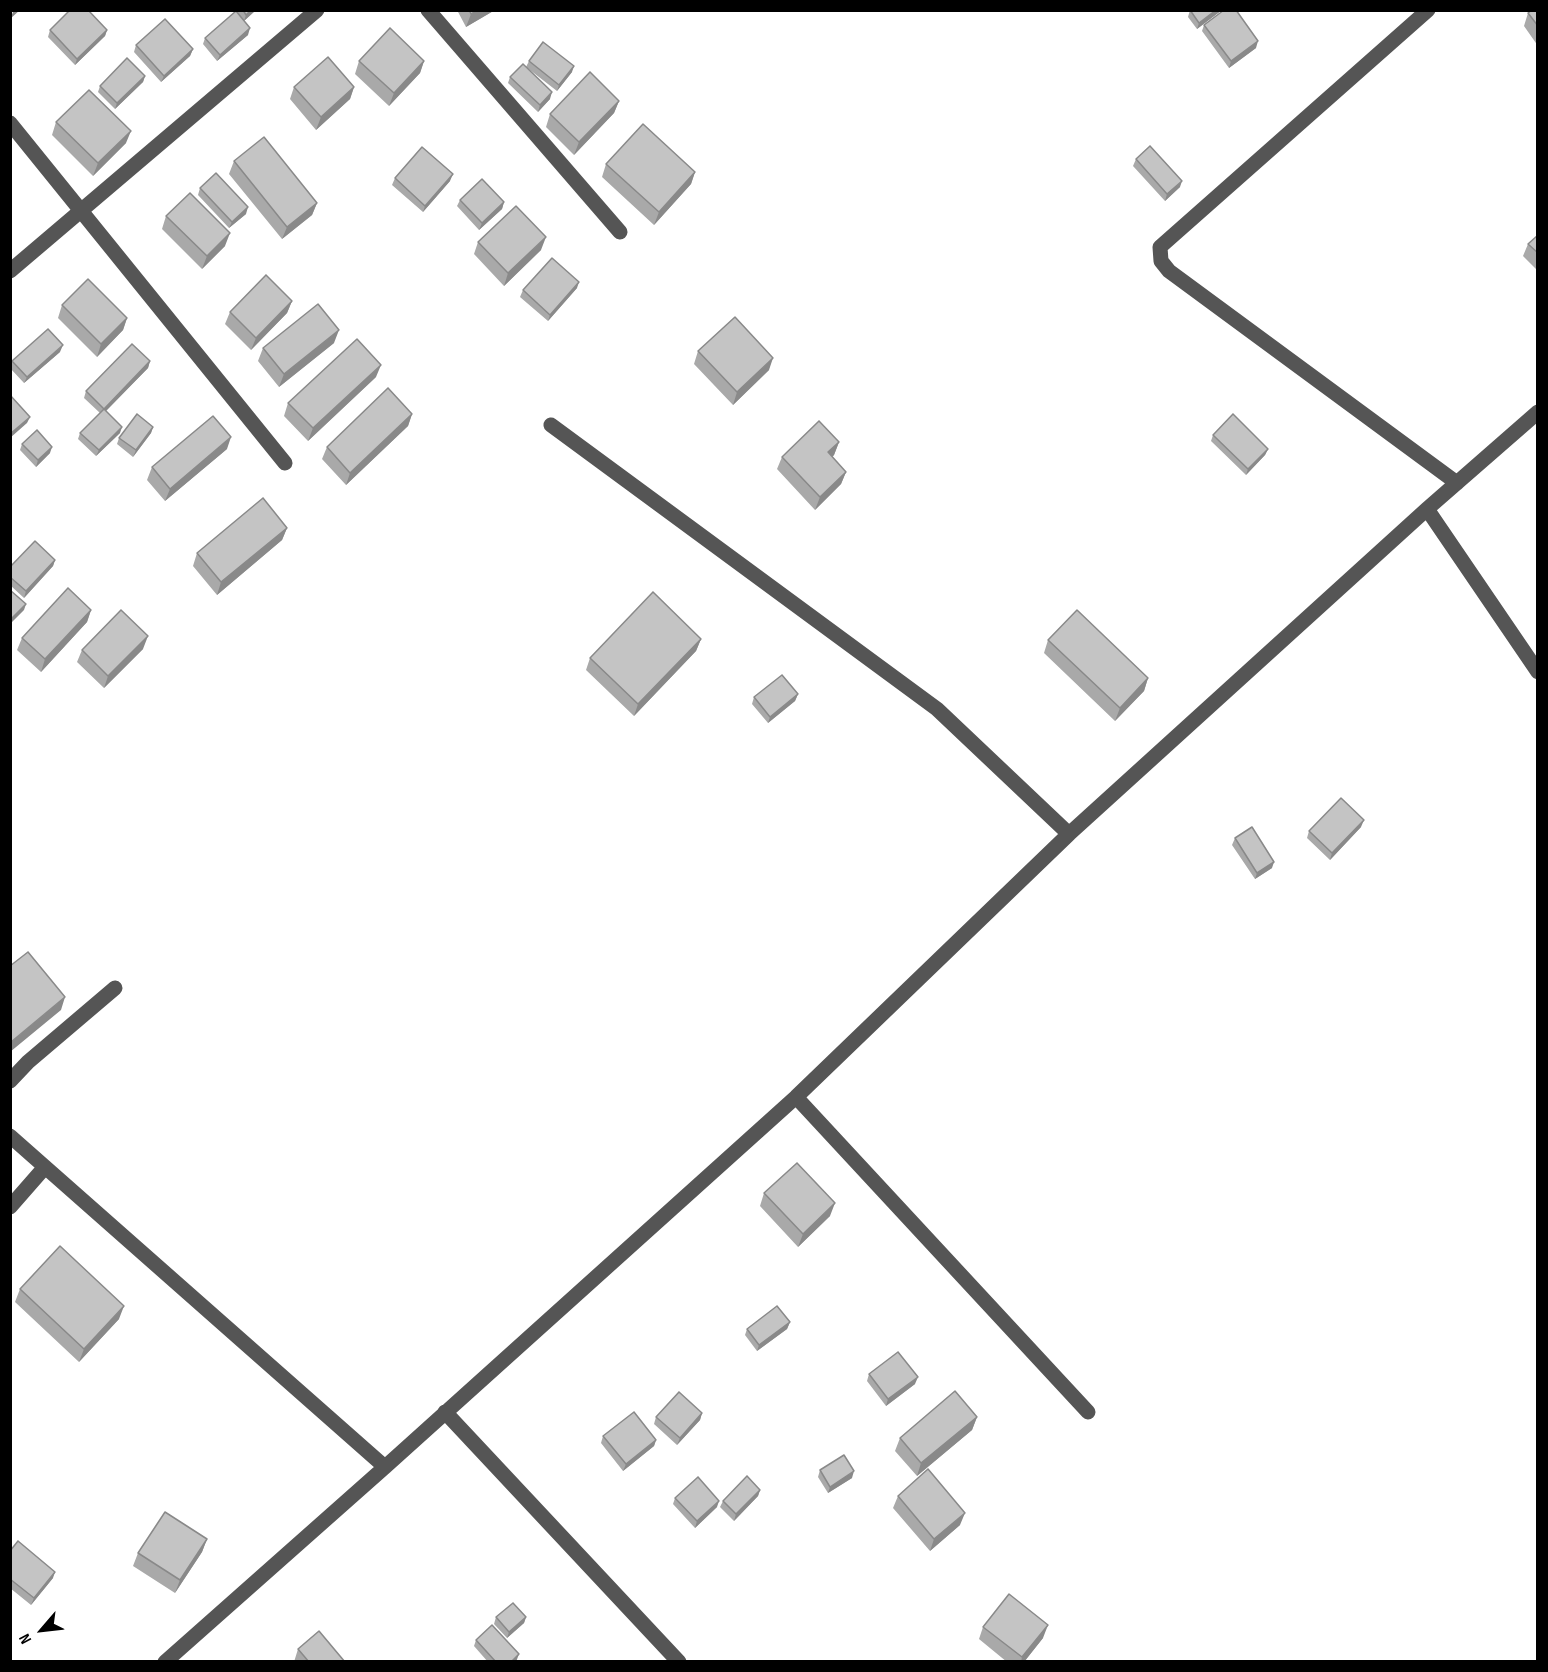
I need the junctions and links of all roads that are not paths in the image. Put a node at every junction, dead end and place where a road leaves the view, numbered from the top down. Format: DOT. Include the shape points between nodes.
graph roads {
  1 [pos="317,10"];
  2 [pos="428,10"];
  3 [pos="1428,10"];
  4 [pos="10,123"];
  5 [pos="81,211"];
  6 [pos="620,232"];
  7 [pos="10,271"];
  8 [pos="1538,412"];
  9 [pos="551,425"];
  10 [pos="285,463"];
  11 [pos="1457,483"];
  12 [pos="1427,508"];
  13 [pos="1538,672"];
  14 [pos="1069,834"];
  15 [pos="115,988"];
  16 [pos="10,1081"];
  17 [pos="796,1097"];
  18 [pos="10,1136"];
  19 [pos="45,1167"];
  20 [pos="10,1207"];
  21 [pos="445,1412"];
  22 [pos="1088,1412"];
  23 [pos="385,1467"];
  24 [pos="165,1662"];
  25 [pos="679,1662"];
  1 -- 5 [label="street"];
  2 -- 6 [label="street"];
  3 -- 11 [label="street" via="1160,247 1161,261 1168,271"];
  4 -- 5 [label="street"];
  5 -- 7 [label="street"];
  5 -- 10 [label="street"];
  8 -- 11 [label="street"];
  9 -- 14 [label="street" via="937,709"];
  11 -- 12 [label="street"];
  12 -- 13 [label="street"];
  12 -- 14 [label="street"];
  14 -- 17 [label="street"];
  15 -- 16 [label="street"];
  17 -- 21 [label="street"];
  17 -- 22 [label="street"];
  18 -- 19 [label="street"];
  19 -- 20 [label="street"];
  19 -- 23 [label="street"];
  21 -- 23 [label="street"];
  21 -- 25 [label="street"];
  23 -- 24 [label="street"];
}
